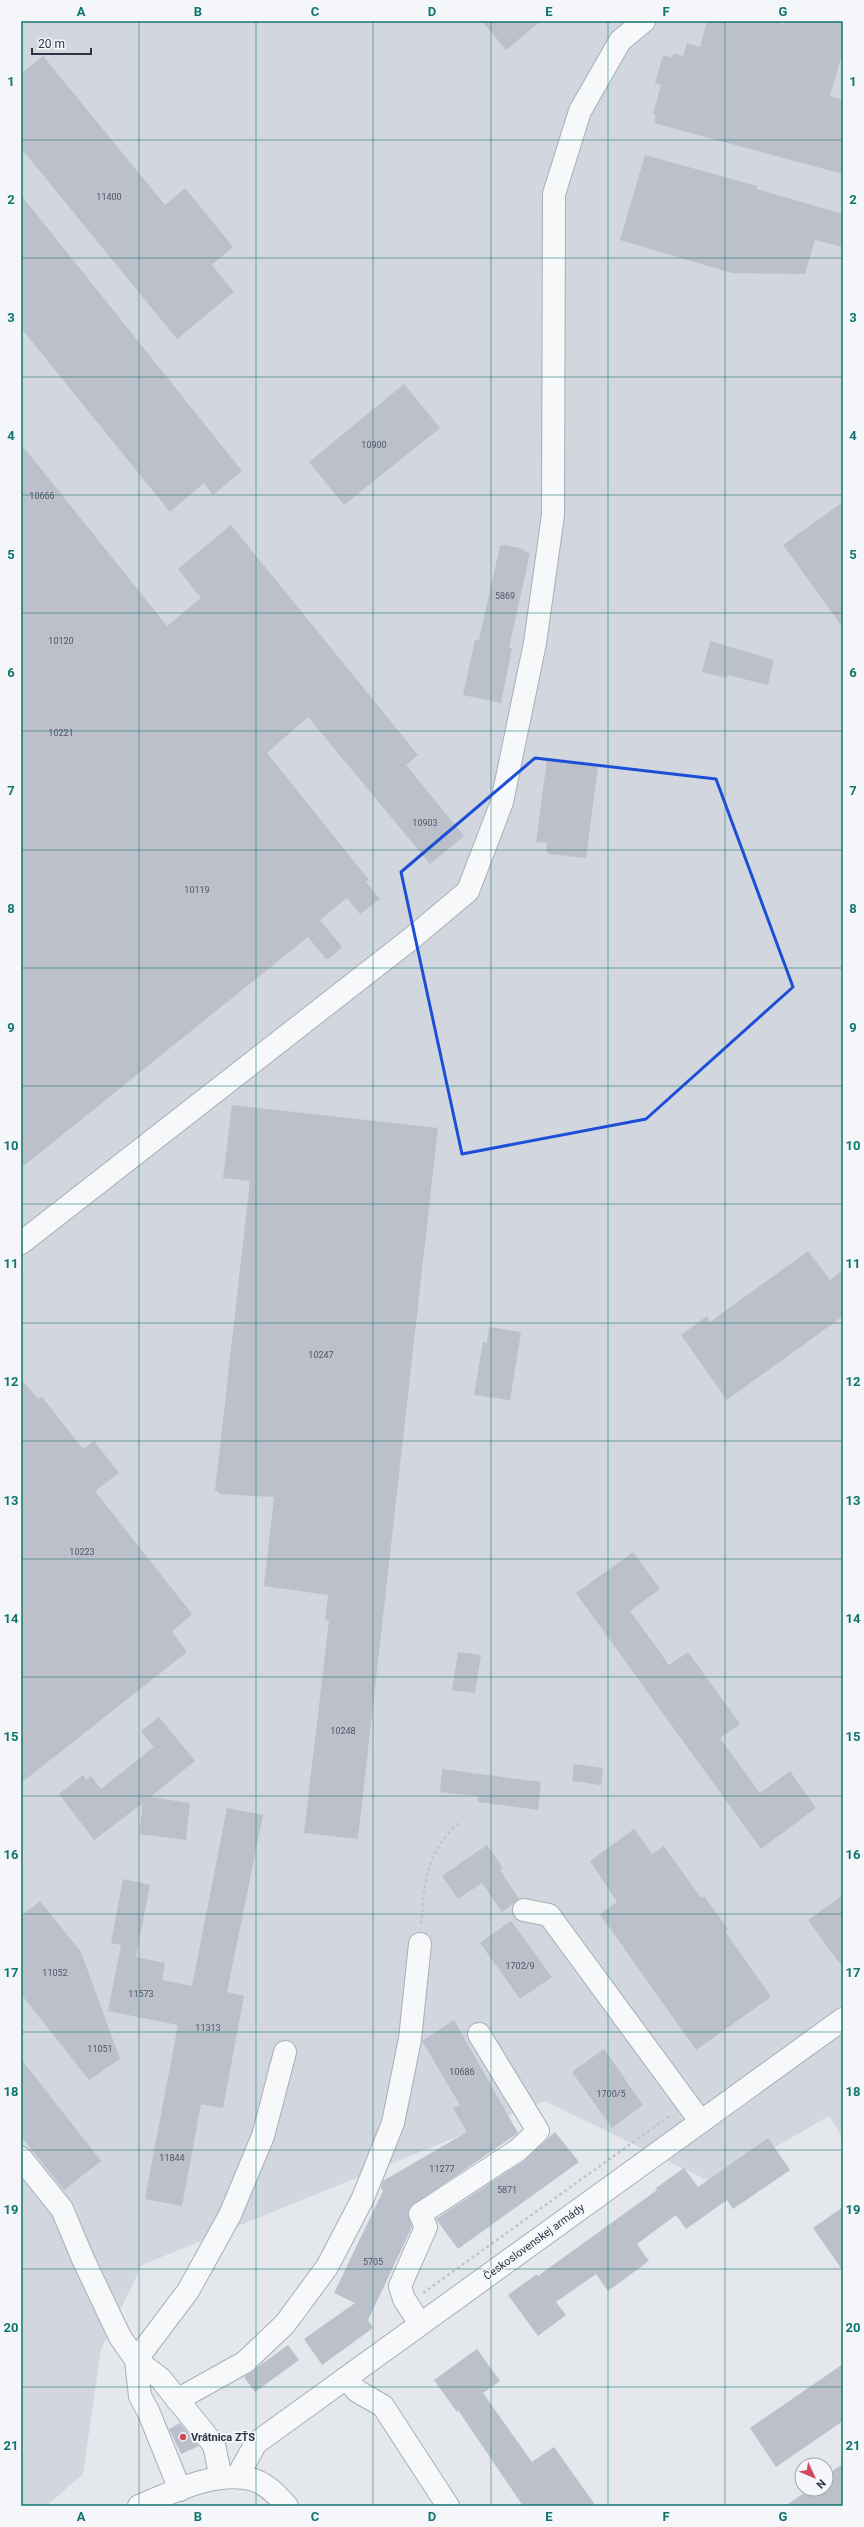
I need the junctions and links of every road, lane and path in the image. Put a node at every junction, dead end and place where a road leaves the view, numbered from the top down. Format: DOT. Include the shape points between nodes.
graph roads {
  1 [pos="644,21"];
  2 [pos="21,1243"];
  3 [pos="459,1823"];
  4 [pos="524,1910"];
  5 [pos="420,1944"];
  6 [pos="843,2019"];
  7 [pos="479,2034"];
  8 [pos="285,2052"];
  9 [pos="686,2103"];
  10 [pos="701,2122"];
  11 [pos="21,2158"];
  12 [pos="418,2297"];
  13 [pos="420,2324"];
  14 [pos="136,2360"];
  15 [pos="346,2378"];
  16 [pos="177,2400"];
  17 [pos="229,2477"];
  18 [pos="188,2494"];
  19 [pos="139,2506"];
  20 [pos="287,2506"];
  21 [pos="448,2506"];
  1 -- 2 [label="street" via="620,41 580,111 554,194 553,515 535,643 502,802 468,891 412,938"];
  3 -- 5 [label="path" via="444,1836 430,1863"];
  4 -- 9 [label="street" via="549,1915"];
  5 -- 16 [label="street" via="410,2040 393,2124 364,2198 327,2267 285,2324 246,2362"];
  6 -- 10 [label="street, Československej armády"];
  7 -- 13 [label="street" via="538,2131 518,2150 420,2214 426,2227 400,2286 404,2299"];
  8 -- 14 [label="street" via="263,2136 230,2215 188,2291"];
  9 -- 10 [label="street"];
  9 -- 12 [label="path"];
  10 -- 13 [label="street, Československej armády"];
  11 -- 14 [label="street" via="62,2209 82,2259 120,2336"];
  13 -- 15 [label="street, Československej armády"];
  14 -- 16 [label="street" via="160,2378"];
  14 -- 18 [label="street" via="140,2396"];
  15 -- 17 [label="street, Československej armády" via="256,2443"];
  15 -- 21 [label="street" via="357,2391 383,2406"];
  16 -- 17 [label="street" via="214,2445"];
  17 -- 18 [label="street"];
  17 -- 20 [label="street" via="255,2480 267,2487"];
  18 -- 19 [label="street"];
}
